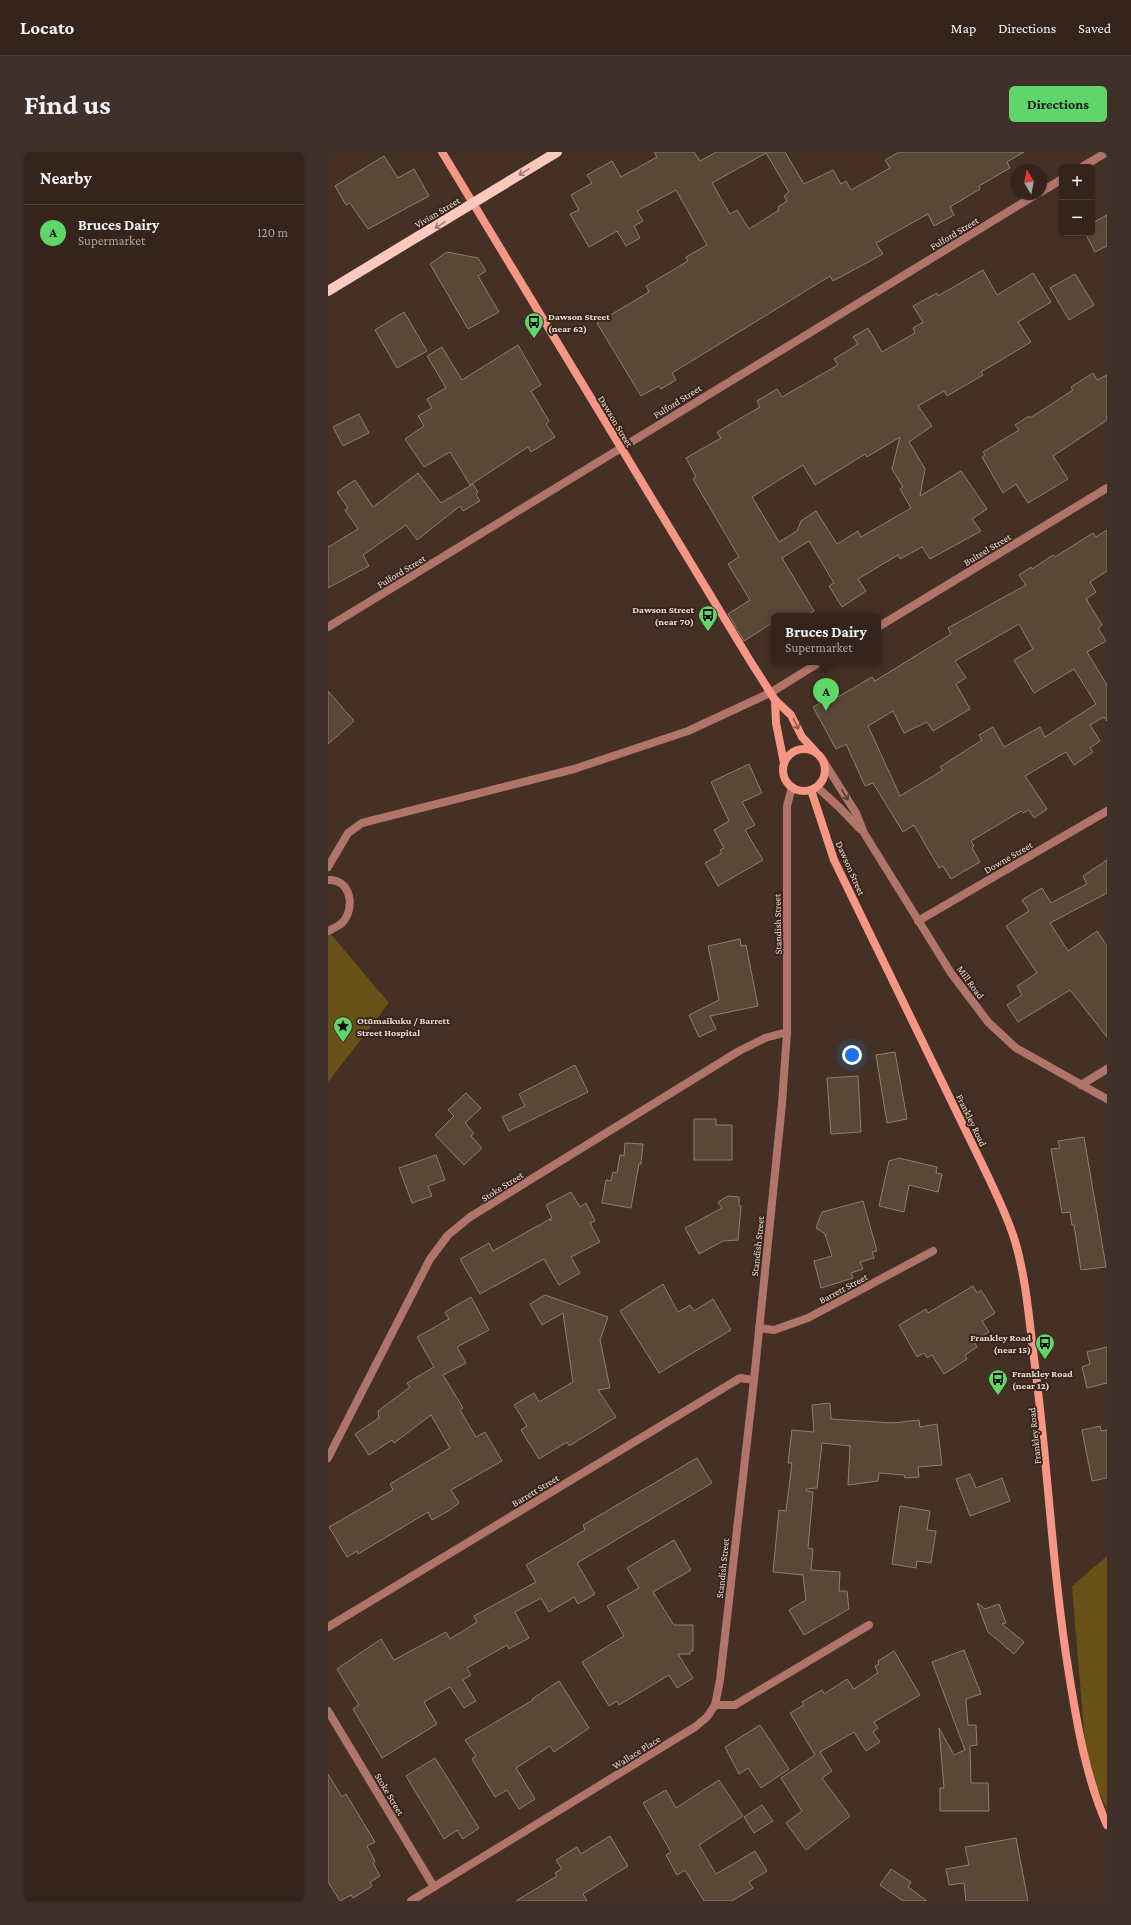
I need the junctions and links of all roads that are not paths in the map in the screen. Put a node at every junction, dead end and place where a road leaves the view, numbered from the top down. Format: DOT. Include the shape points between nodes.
graph roads {
  1 [pos="442,152"];
  2 [pos="557,152"];
  3 [pos="1106,152"];
  4 [pos="1087,164"];
  5 [pos="1059,181"];
  6 [pos="1047,188"];
  7 [pos="1027,200"];
  8 [pos="473,204"];
  9 [pos="328,291"];
  10 [pos="621,448"];
  11 [pos="1107,488"];
  12 [pos="881,625"];
  13 [pos="328,627"];
  14 [pos="816,665"];
  15 [pos="773,696"];
  16 [pos="814,751"];
  17 [pos="824,762"];
  18 [pos="784,763"];
  19 [pos="792,787"];
  20 [pos="814,789"];
  21 [pos="1107,811"];
  22 [pos="864,833"];
  23 [pos="328,867"];
  24 [pos="328,880"];
  25 [pos="918,921"];
  26 [pos="328,931"];
  27 [pos="879,951"];
  28 [pos="788,1032"];
  29 [pos="1107,1069"];
  30 [pos="1081,1085"];
  31 [pos="1107,1099"];
  32 [pos="933,1251"];
  33 [pos="759,1328"];
  34 [pos="754,1380"];
  35 [pos="328,1458"];
  36 [pos="870,1625"];
  37 [pos="328,1626"];
  38 [pos="715,1705"];
  39 [pos="328,1711"];
  40 [pos="1107,1825"];
  41 [pos="434,1887"];
  42 [pos="412,1901"];
  1 -- 8 [label="street, Dawson Street"];
  2 -- 8 [label="main road, Vivian Street, one-way"];
  3 -- 4 [label="street"];
  5 -- 6 [label="street"];
  7 -- 10 [label="street, Fulford Street"];
  8 -- 9 [label="main road, Vivian Street, one-way"];
  8 -- 10 [label="street, Dawson Street"];
  10 -- 13 [label="street, Fulford Street"];
  10 -- 15 [label="street, Dawson Street"];
  11 -- 12 [label="street, Bulteel Street"];
  14 -- 15 [label="street"];
  15 -- 16 [label="street, Dawson Street, one-way" via="792,715 802,737"];
  15 -- 18 [label="street, Dawson Street"];
  15 -- 23 [label="street" via="688,731 581,767 362,823 348,833"];
  16 -- 17 [label="street"];
  16 -- 18 [label="street" via="797,750"];
  17 -- 20 [label="street" via="825,776"];
  17 -- 22 [label="street, Mill Road, one-way" via="856,813"];
  18 -- 19 [label="street" via="784,776"];
  19 -- 20 [label="street" via="801,791"];
  19 -- 28 [label="street, Standish Street" via="787,806"];
  20 -- 22 [label="street, Mill Road" via="839,807"];
  20 -- 27 [label="street, Dawson Street" via="834,860"];
  21 -- 25 [label="street, Downe Street"];
  22 -- 25 [label="street, Mill Road"];
  24 -- 26 [label="street" via="343,885 350,898 350,909 342,923"];
  25 -- 30 [label="street, Mill Road" via="951,973 996,1031 1016,1048"];
  27 -- 40 [label="street, Frankley Road" via="990,1180 1015,1242 1026,1296 1041,1411 1064,1640 1074,1706 1089,1770"];
  28 -- 33 [label="street, Standish Street"];
  28 -- 35 [label="street, Stoke Street" via="765,1038 739,1051 470,1217 448,1235 430,1259"];
  29 -- 30 [label="street"];
  30 -- 31 [label="street, Mill Road"];
  32 -- 33 [label="street, Barrett Street" via="808,1318 774,1330"];
  33 -- 34 [label="street, Standish Street"];
  34 -- 37 [label="street, Barrett Street" via="740,1378"];
  34 -- 38 [label="street, Standish Street"];
  36 -- 38 [label="street" via="735,1705"];
  38 -- 41 [label="street, Wallace Place" via="708,1717 695,1727"];
  39 -- 41 [label="street, Stoke Street"];
  41 -- 42 [label="street, Wallace Place"];
}
